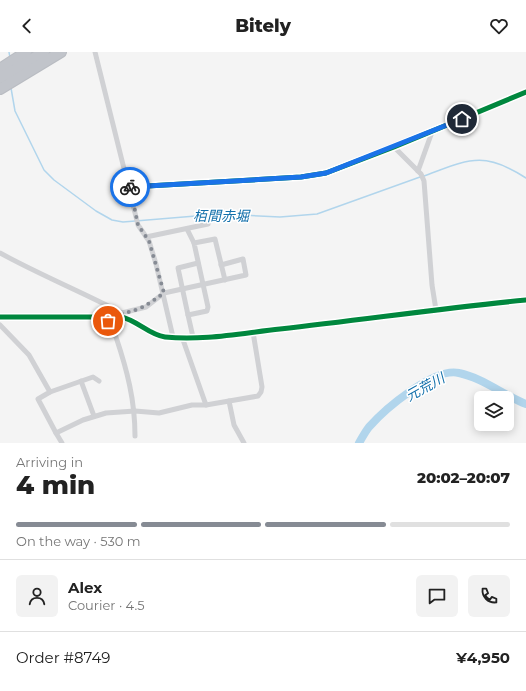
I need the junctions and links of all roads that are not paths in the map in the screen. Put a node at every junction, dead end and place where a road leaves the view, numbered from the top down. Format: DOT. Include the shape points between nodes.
graph roads {
  1 [pos="26,52"];
  2 [pos="44,52"];
  3 [pos="61,52"];
  4 [pos="67,52"];
  5 [pos="95,52"];
  6 [pos="0,70"];
  7 [pos="20,77"];
  8 [pos="0,78"];
  9 [pos="0,89"];
  10 [pos="526,92"];
  11 [pos="432,132"];
  12 [pos="394,147"];
  13 [pos="420,173"];
  14 [pos="130,187"];
  15 [pos="208,224"];
  16 [pos="187,229"];
  17 [pos="146,237"];
  18 [pos="194,243"];
  19 [pos="0,253"];
  20 [pos="198,263"];
  21 [pos="221,265"];
  22 [pos="225,280"];
  23 [pos="203,284"];
  24 [pos="183,290"];
  25 [pos="164,293"];
  26 [pos="526,300"];
  27 [pos="436,310"];
  28 [pos="122,315"];
  29 [pos="188,315"];
  30 [pos="0,317"];
  31 [pos="107,317"];
  32 [pos="0,325"];
  33 [pos="253,332"];
  34 [pos="173,337"];
  35 [pos="182,337"];
  36 [pos="193,337"];
  37 [pos="81,381"];
  38 [pos="100,381"];
  39 [pos="50,392"];
  40 [pos="229,401"];
  41 [pos="206,405"];
  42 [pos="135,411"];
  43 [pos="94,416"];
  44 [pos="56,433"];
  45 [pos="135,436"];
  46 [pos="62,443"];
  47 [pos="244,443"];
  1 -- 6 [label="highway"];
  2 -- 8 [label="highway"];
  3 -- 7 [label="highway"];
  4 -- 7 [label="highway"];
  5 -- 14 [label="street"];
  7 -- 9 [label="highway"];
  10 -- 11 [label="street"];
  11 -- 12 [label="street"];
  11 -- 13 [label="street"];
  12 -- 13 [label="street"];
  12 -- 14 [label="street" via="326,173 301,177"];
  13 -- 27 [label="street" via="424,181"];
  14 -- 17 [label="street" via="138,225"];
  15 -- 16 [label="street"];
  16 -- 17 [label="street"];
  16 -- 18 [label="street"];
  17 -- 25 [label="street"];
  18 -- 20 [label="street"];
  18 -- 21 [label="street" via="215,239"];
  19 -- 28 [label="street" via="54,281 70,286"];
  20 -- 23 [label="street"];
  20 -- 24 [label="street" via="178,268"];
  21 -- 22 [label="street"];
  21 -- 22 [label="street" via="243,259 246,275"];
  22 -- 23 [label="street"];
  23 -- 24 [label="street"];
  23 -- 29 [label="street" via="208,310"];
  24 -- 25 [label="street"];
  24 -- 29 [label="street"];
  25 -- 28 [label="street" via="146,307"];
  25 -- 34 [label="street"];
  26 -- 27 [label="street"];
  27 -- 33 [label="street"];
  28 -- 31 [label="street"];
  28 -- 34 [label="street" via="160,336"];
  29 -- 36 [label="street"];
  30 -- 31 [label="street"];
  31 -- 42 [label="street" via="116,335 129,378"];
  32 -- 39 [label="street" via="29,355"];
  33 -- 36 [label="street"];
  33 -- 40 [label="street" via="262,392 258,396"];
  34 -- 35 [label="street"];
  35 -- 36 [label="street"];
  35 -- 41 [label="street"];
  37 -- 38 [label="street" via="93,377"];
  37 -- 39 [label="street"];
  37 -- 43 [label="street"];
  39 -- 44 [label="street" via="38,399"];
  40 -- 41 [label="street"];
  40 -- 47 [label="street" via="234,425"];
  41 -- 42 [label="street" via="192,405 159,413"];
  42 -- 43 [label="street" via="118,411"];
  42 -- 45 [label="street"];
  43 -- 44 [label="street"];
  44 -- 46 [label="street"];
}
